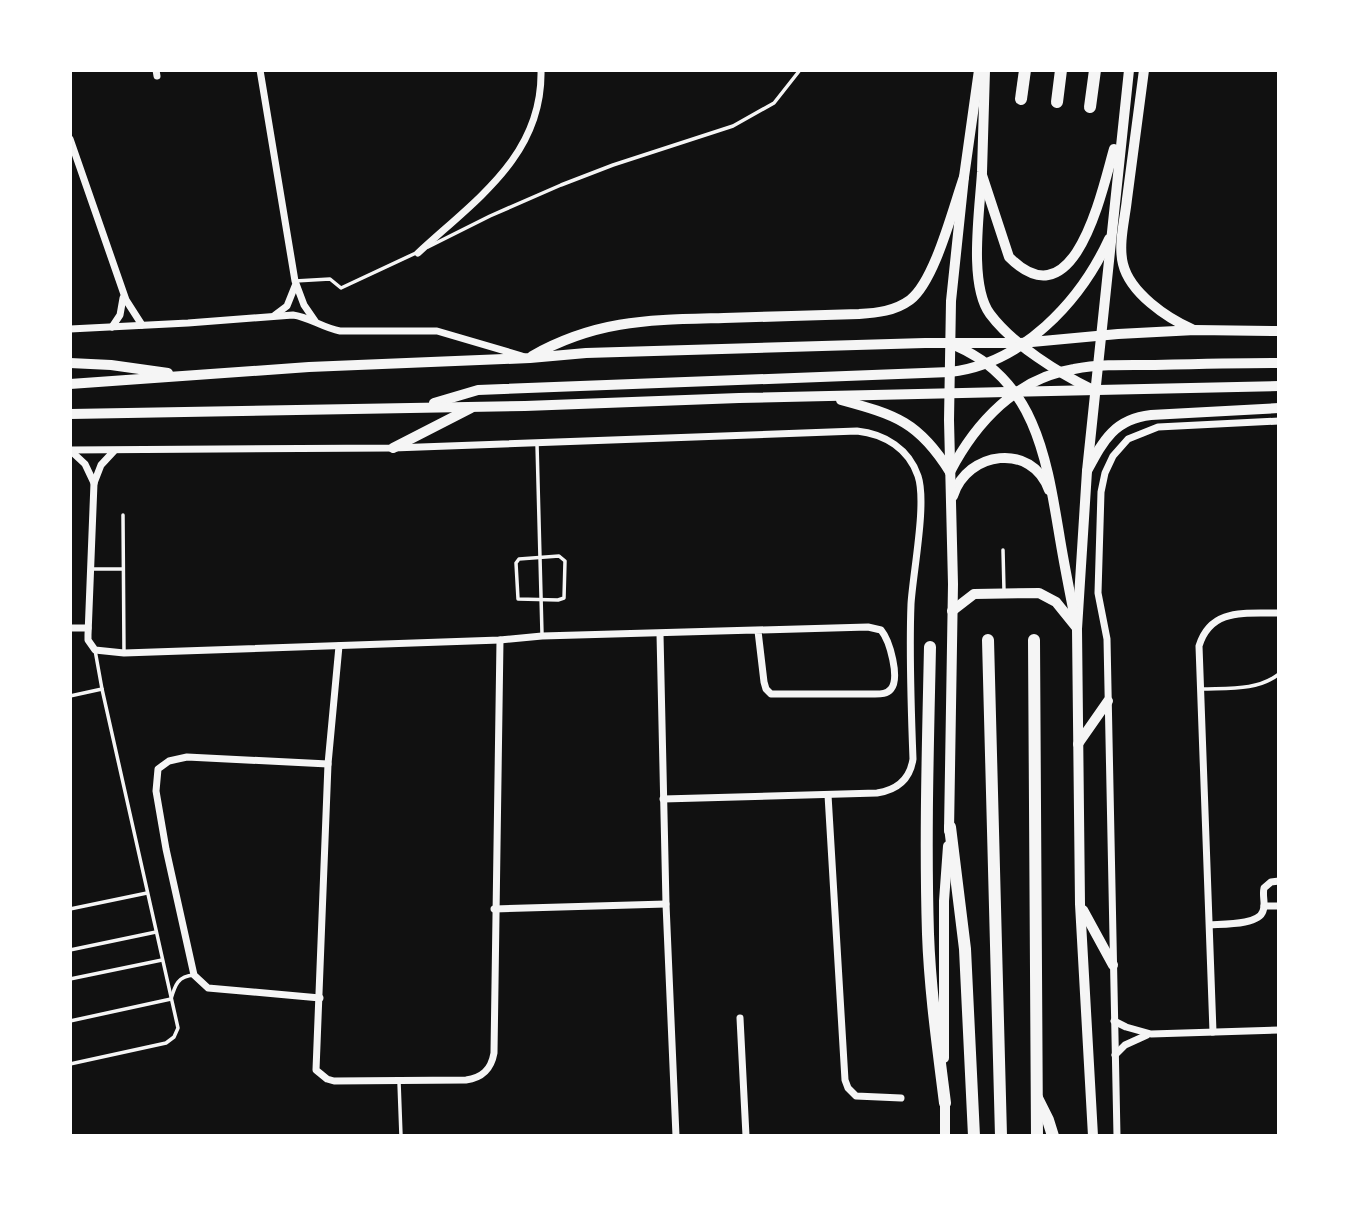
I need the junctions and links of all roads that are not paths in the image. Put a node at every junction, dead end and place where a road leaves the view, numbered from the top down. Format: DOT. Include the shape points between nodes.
graph roads {
  1 [pos="260,70"];
  2 [pos="541,70"];
  3 [pos="800,70"];
  4 [pos="979,70"];
  5 [pos="985,70"];
  6 [pos="1025,70"];
  7 [pos="1061,70"];
  8 [pos="1095,70"];
  9 [pos="1129,70"];
  10 [pos="1144,70"];
  11 [pos="1021,99"];
  12 [pos="1057,102"];
  13 [pos="1090,107"];
  14 [pos="1122,124"];
  15 [pos="70,139"];
  16 [pos="982,174"];
  17 [pos="964,177"];
  18 [pos="1110,239"];
  19 [pos="418,253"];
  20 [pos="295,281"];
  21 [pos="123,293"];
  22 [pos="273,316"];
  23 [pos="318,324"];
  24 [pos="142,326"];
  25 [pos="112,327"];
  26 [pos="70,329"];
  27 [pos="1195,330"];
  28 [pos="1279,331"];
  29 [pos="1101,337"];
  30 [pos="950,343"];
  31 [pos="1021,343"];
  32 [pos="530,358"];
  33 [pos="70,362"];
  34 [pos="1279,363"];
  35 [pos="988,364"];
  36 [pos="1098,366"];
  37 [pos="950,372"];
  38 [pos="1059,372"];
  39 [pos="192,376"];
  40 [pos="70,384"];
  41 [pos="1279,386"];
  42 [pos="1096,391"];
  43 [pos="1015,392"];
  44 [pos="949,394"];
  45 [pos="828,396"];
  46 [pos="421,406"];
  47 [pos="475,406"];
  48 [pos="1279,408"];
  49 [pos="70,414"];
  50 [pos="1279,421"];
  51 [pos="537,444"];
  52 [pos="393,448"];
  53 [pos="70,450"];
  54 [pos="115,451"];
  55 [pos="1087,471"];
  56 [pos="950,472"];
  57 [pos="94,484"];
  58 [pos="1053,500"];
  59 [pos="950,503"];
  60 [pos="123,515"];
  61 [pos="1003,550"];
  62 [pos="540,557"];
  63 [pos="91,569"];
  64 [pos="124,569"];
  65 [pos="1004,593"];
  66 [pos="542,600"];
  67 [pos="952,611"];
  68 [pos="1279,613"];
  69 [pos="70,628"];
  70 [pos="88,628"];
  71 [pos="1077,629"];
  72 [pos="758,631"];
  73 [pos="660,634"];
  74 [pos="542,636"];
  75 [pos="500,640"];
  76 [pos="988,640"];
  77 [pos="1034,640"];
  78 [pos="339,646"];
  79 [pos="930,647"];
  80 [pos="95,650"];
  81 [pos="124,653"];
  82 [pos="1279,674"];
  83 [pos="102,689"];
  84 [pos="1202,689"];
  85 [pos="70,696"];
  86 [pos="1108,701"];
  87 [pos="1078,744"];
  88 [pos="328,764"];
  89 [pos="828,794"];
  90 [pos="663,799"];
  91 [pos="950,827"];
  92 [pos="1279,881"];
  93 [pos="148,893"];
  94 [pos="666,904"];
  95 [pos="1080,904"];
  96 [pos="1264,906"];
  97 [pos="1279,906"];
  98 [pos="70,909"];
  99 [pos="495,909"];
  100 [pos="1210,925"];
  101 [pos="156,932"];
  102 [pos="70,950"];
  103 [pos="162,960"];
  104 [pos="1113,965"];
  105 [pos="194,975"];
  106 [pos="70,979"];
  107 [pos="320,998"];
  108 [pos="171,999"];
  109 [pos="740,1018"];
  110 [pos="70,1021"];
  111 [pos="1114,1021"];
  112 [pos="1279,1030"];
  113 [pos="1213,1032"];
  114 [pos="1151,1034"];
  115 [pos="1115,1055"];
  116 [pos="70,1064"];
  117 [pos="399,1080"];
  118 [pos="1036,1096"];
  119 [pos="901,1098"];
  120 [pos="945,1103"];
  121 [pos="401,1136"];
  122 [pos="676,1136"];
  123 [pos="746,1136"];
  124 [pos="946,1136"];
  125 [pos="974,1136"];
  126 [pos="1001,1136"];
  127 [pos="1037,1136"];
  128 [pos="1053,1136"];
  129 [pos="1093,1136"];
  130 [pos="1116,1136"];
  1 -- 20 [label="street"];
  2 -- 19 [label="street" via="534,123 524,144 494,183"];
  3 -- 19 [label="lane" via="774,103 733,126 561,185"];
  4 -- 17 [label="main road"];
  5 -- 16 [label="main road"];
  6 -- 11 [label="highway"];
  7 -- 12 [label="highway"];
  8 -- 13 [label="highway"];
  9 -- 14 [label="main road"];
  10 -- 27 [label="main road" via="1123,265 1158,309"];
  14 -- 16 [label="main road" via="1094,218 1079,251 1060,270 1032,273 1009,257"];
  14 -- 18 [label="main road"];
  15 -- 21 [label="street"];
  16 -- 31 [label="main road" via="977,257 984,302 1000,325"];
  17 -- 30 [label="main road"];
  17 -- 32 [label="main road" via="926,281 912,299 895,309 637,321 581,334"];
  18 -- 29 [label="main road"];
  18 -- 31 [label="main road" via="1071,302"];
  19 -- 20 [label="lane" via="341,288 330,279"];
  20 -- 22 [label="street" via="287,306"];
  20 -- 23 [label="street"];
  21 -- 24 [label="street"];
  21 -- 25 [label="street" via="122,308"];
  22 -- 23 [label="street" via="302,316"];
  22 -- 24 [label="street"];
  23 -- 32 [label="street" via="340,331 437,331"];
  24 -- 25 [label="street"];
  25 -- 26 [label="street"];
  27 -- 28 [label="main road"];
  27 -- 29 [label="main road"];
  29 -- 31 [label="main road"];
  29 -- 36 [label="main road"];
  30 -- 31 [label="main road"];
  30 -- 32 [label="main road"];
  30 -- 35 [label="main road"];
  30 -- 37 [label="main road"];
  31 -- 35 [label="main road"];
  31 -- 38 [label="main road"];
  32 -- 39 [label="main road"];
  33 -- 39 [label="main road"];
  34 -- 36 [label="main road"];
  35 -- 37 [label="main road"];
  35 -- 43 [label="main road"];
  36 -- 38 [label="main road"];
  36 -- 42 [label="main road"];
  37 -- 44 [label="main road"];
  37 -- 46 [label="main road" via="478,390"];
  38 -- 42 [label="main road"];
  38 -- 43 [label="main road"];
  39 -- 40 [label="main road"];
  41 -- 42 [label="main road"];
  42 -- 43 [label="main road"];
  42 -- 55 [label="main road"];
  43 -- 44 [label="main road"];
  43 -- 56 [label="main road" via="974,433"];
  43 -- 58 [label="main road" via="1041,445"];
  44 -- 45 [label="main road"];
  44 -- 56 [label="main road"];
  45 -- 47 [label="main road"];
  45 -- 56 [label="main road" via="918,430"];
  46 -- 47 [label="main road"];
  46 -- 49 [label="main road"];
  47 -- 52 [label="main road"];
  48 -- 55 [label="main road" via="1134,418 1115,429"];
  50 -- 86 [label="street" via="1148,429 1128,439 1108,464 1101,492 1098,599 1107,633"];
  51 -- 52 [label="street"];
  51 -- 62 [label="lane"];
  51 -- 89 [label="street" via="857,431 878,435 901,449 915,469 920,488 911,621 911,767 895,789"];
  52 -- 54 [label="street"];
  53 -- 54 [label="street"];
  53 -- 57 [label="street" via="85,464"];
  54 -- 57 [label="street" via="101,465"];
  55 -- 71 [label="main road"];
  56 -- 59 [label="main road"];
  57 -- 63 [label="street"];
  58 -- 59 [label="main road" via="1035,469 1001,457 967,471"];
  58 -- 71 [label="main road"];
  59 -- 67 [label="main road"];
  60 -- 64 [label="lane"];
  61 -- 65 [label="lane"];
  62 -- 66 [label="lane"];
  62 -- 66 [label="lane" via="559,556 565,561 564,598"];
  62 -- 66 [label="lane" via="517,561 517,595 520,601"];
  63 -- 64 [label="lane"];
  63 -- 70 [label="street"];
  64 -- 81 [label="lane"];
  65 -- 67 [label="main road" via="974,594"];
  65 -- 71 [label="main road" via="1048,596"];
  66 -- 74 [label="lane"];
  67 -- 91 [label="main road"];
  68 -- 84 [label="street" via="1230,615 1213,622 1199,646"];
  69 -- 70 [label="street"];
  70 -- 80 [label="street" via="88,640"];
  71 -- 87 [label="main road"];
  72 -- 72 [label="street" via="881,630 892,657 892,689 875,694 771,694 765,687"];
  72 -- 73 [label="street"];
  73 -- 74 [label="street"];
  73 -- 90 [label="street"];
  74 -- 75 [label="street"];
  75 -- 78 [label="street"];
  75 -- 99 [label="street"];
  76 -- 126 [label="highway"];
  77 -- 118 [label="highway"];
  78 -- 81 [label="street"];
  78 -- 88 [label="street"];
  79 -- 120 [label="highway" via="928,936"];
  80 -- 81 [label="street"];
  80 -- 83 [label="lane"];
  82 -- 84 [label="lane" via="1258,685"];
  83 -- 85 [label="lane"];
  83 -- 93 [label="lane"];
  84 -- 100 [label="street"];
  86 -- 87 [label="main road"];
  86 -- 104 [label="street"];
  87 -- 95 [label="main road"];
  88 -- 105 [label="street" via="187,757 158,769 156,791 166,849"];
  88 -- 107 [label="street"];
  89 -- 90 [label="street"];
  89 -- 119 [label="street" via="845,1080 856,1096"];
  90 -- 94 [label="street"];
  91 -- 120 [label="main road" via="943,929"];
  91 -- 125 [label="highway" via="965,949"];
  92 -- 96 [label="street" via="1264,888"];
  93 -- 98 [label="lane"];
  93 -- 101 [label="lane"];
  94 -- 99 [label="street"];
  94 -- 122 [label="street"];
  95 -- 104 [label="main road"];
  95 -- 129 [label="main road"];
  96 -- 97 [label="street"];
  96 -- 100 [label="street" via="1254,920"];
  99 -- 117 [label="street" via="494,1053 488,1069 474,1079"];
  100 -- 113 [label="street"];
  101 -- 102 [label="lane"];
  101 -- 103 [label="lane"];
  103 -- 106 [label="lane"];
  103 -- 108 [label="lane"];
  104 -- 111 [label="street"];
  105 -- 107 [label="street" via="208,988"];
  105 -- 108 [label="lane" via="179,980"];
  107 -- 117 [label="street" via="315,1062 321,1075 334,1081"];
  108 -- 110 [label="lane"];
  108 -- 116 [label="lane" via="178,1028 171,1041"];
  109 -- 123 [label="street"];
  111 -- 114 [label="street"];
  111 -- 115 [label="street"];
  112 -- 113 [label="street"];
  113 -- 114 [label="street"];
  114 -- 115 [label="street" via="1131,1041"];
  115 -- 130 [label="street"];
  117 -- 121 [label="lane"];
  118 -- 127 [label="highway"];
  118 -- 128 [label="highway"];
  120 -- 124 [label="main road"];
}
